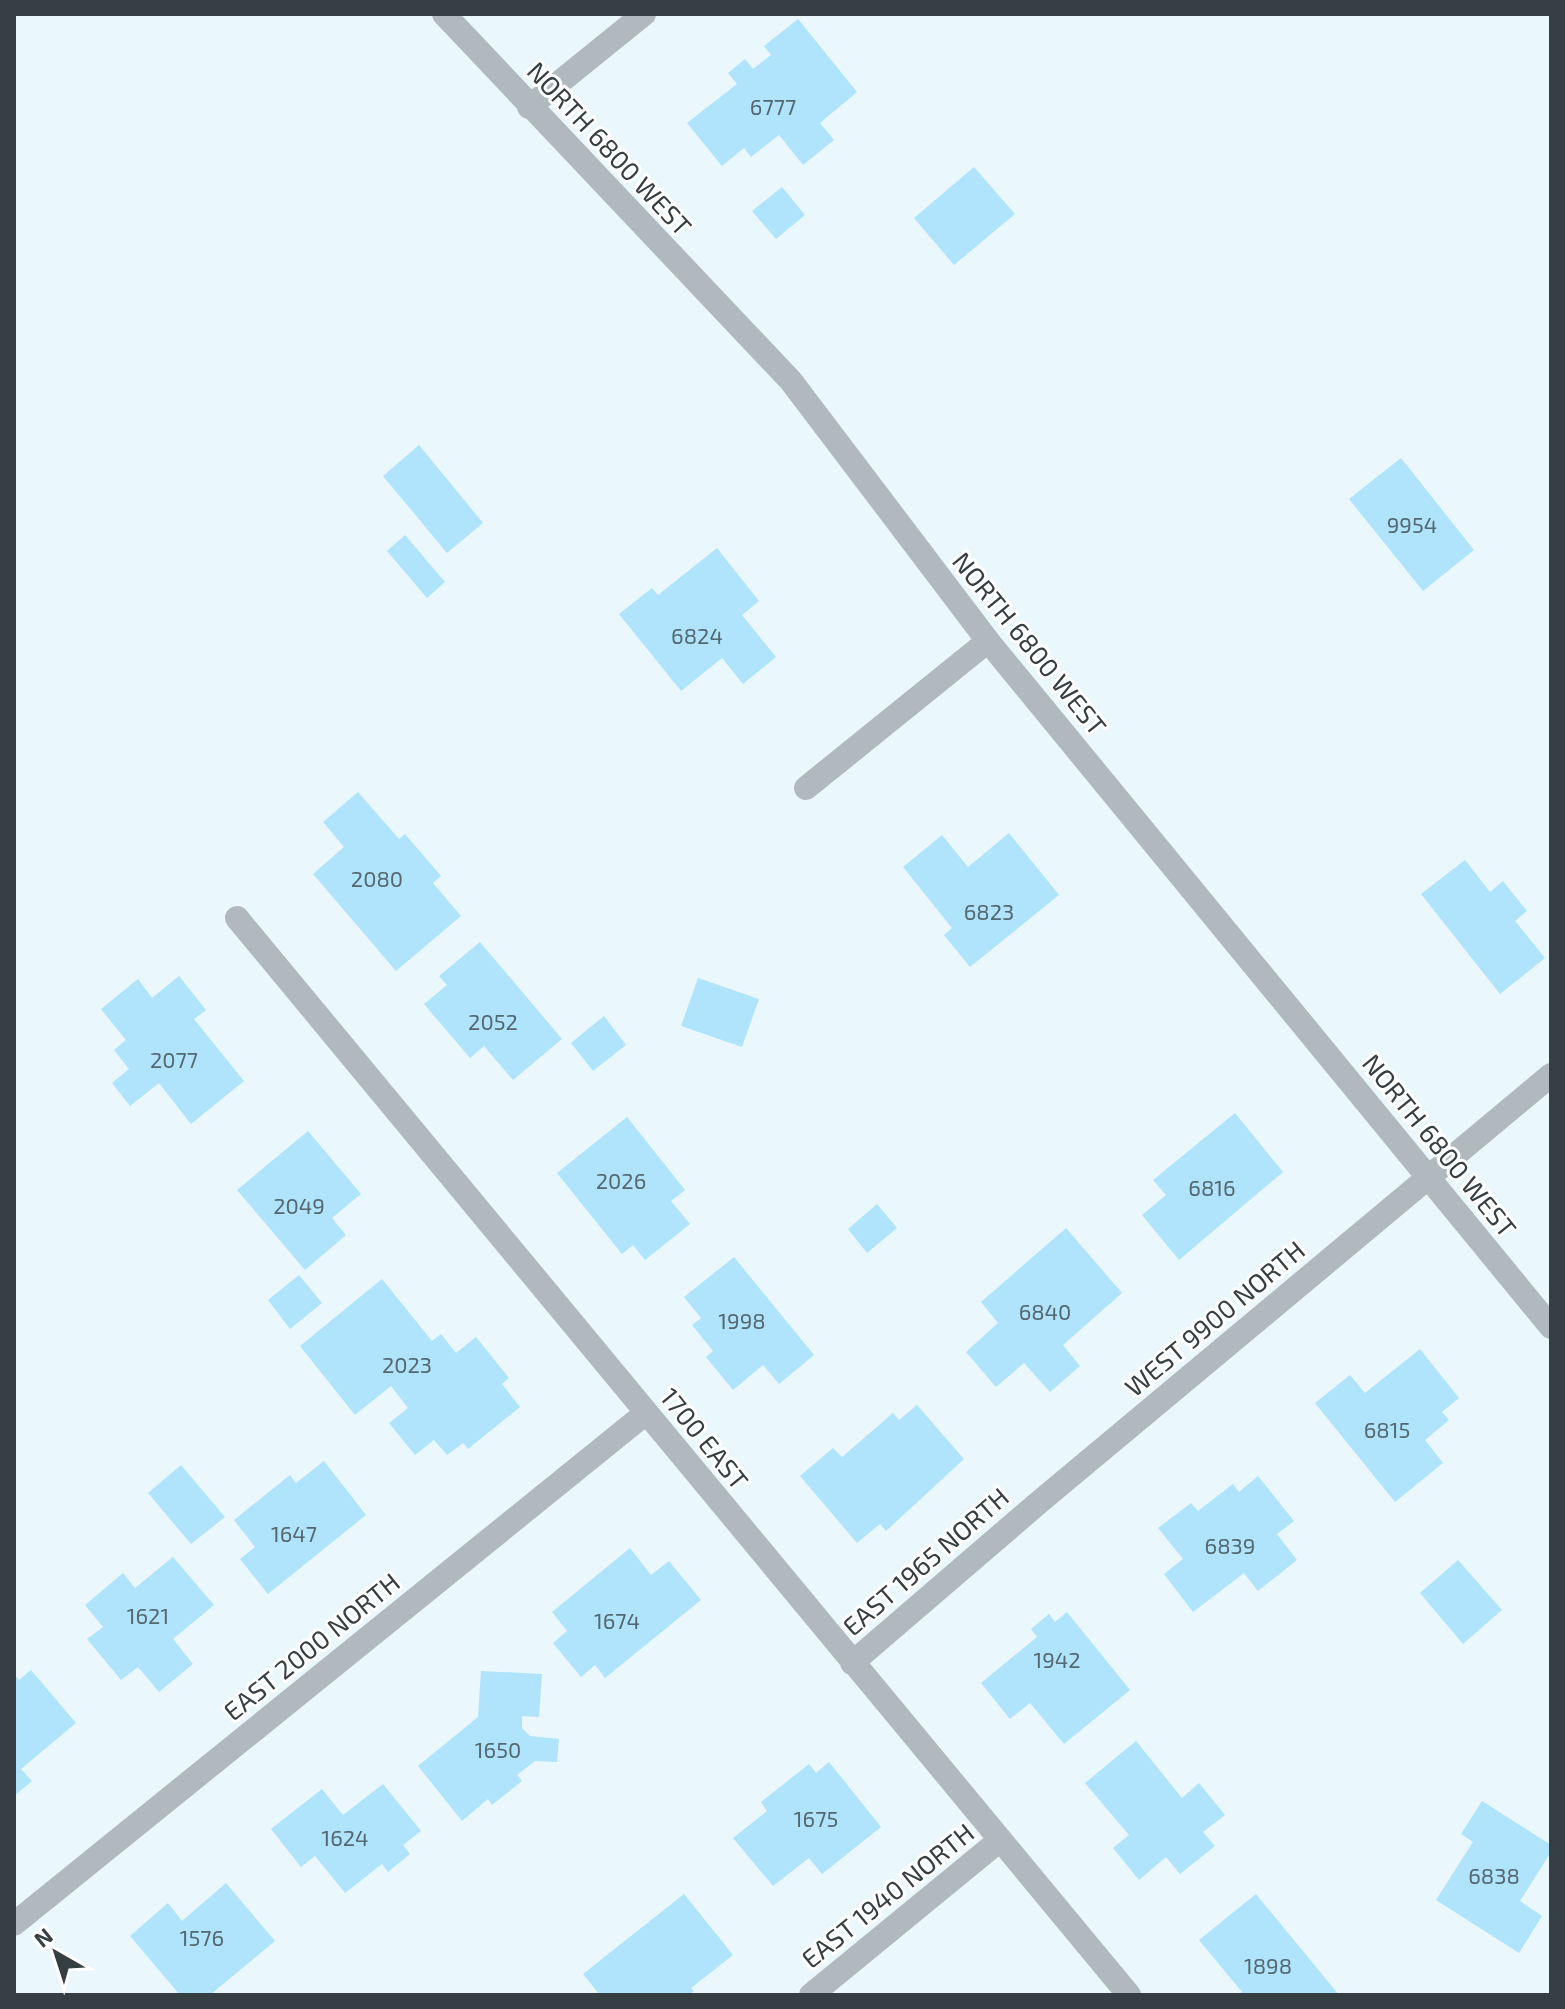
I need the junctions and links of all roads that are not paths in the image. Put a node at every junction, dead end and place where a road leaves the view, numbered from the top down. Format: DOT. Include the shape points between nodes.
graph roads {
  1 [pos="444,14"];
  2 [pos="644,14"];
  3 [pos="529,107"];
  4 [pos="988,641"];
  5 [pos="806,788"];
  6 [pos="237,918"];
  7 [pos="1551,1075"];
  8 [pos="1429,1178"];
  9 [pos="1551,1327"];
  10 [pos="646,1413"];
  11 [pos="1037,1504"];
  12 [pos="852,1663"];
  13 [pos="1000,1840"];
  14 [pos="14,1924"];
  15 [pos="811,1995"];
  16 [pos="1129,1995"];
  1 -- 3 [label="street, NORTH 6800 WEST"];
  2 -- 3 [label="street"];
  3 -- 4 [label="street, NORTH 6800 WEST" via="791,381"];
  4 -- 5 [label="street"];
  4 -- 8 [label="street, NORTH 6800 WEST"];
  6 -- 10 [label="street, 1700 EAST"];
  7 -- 8 [label="street, WEST 9900 NORTH"];
  8 -- 9 [label="street, NORTH 6800 WEST"];
  8 -- 11 [label="street, WEST 9900 NORTH"];
  10 -- 12 [label="street, 1700 EAST"];
  10 -- 14 [label="street, EAST 2000 NORTH"];
  11 -- 12 [label="street, EAST 1965 NORTH"];
  12 -- 13 [label="street, 1700 EAST"];
  13 -- 15 [label="street, EAST 1940 NORTH"];
  13 -- 16 [label="street, 1700 EAST"];
}
